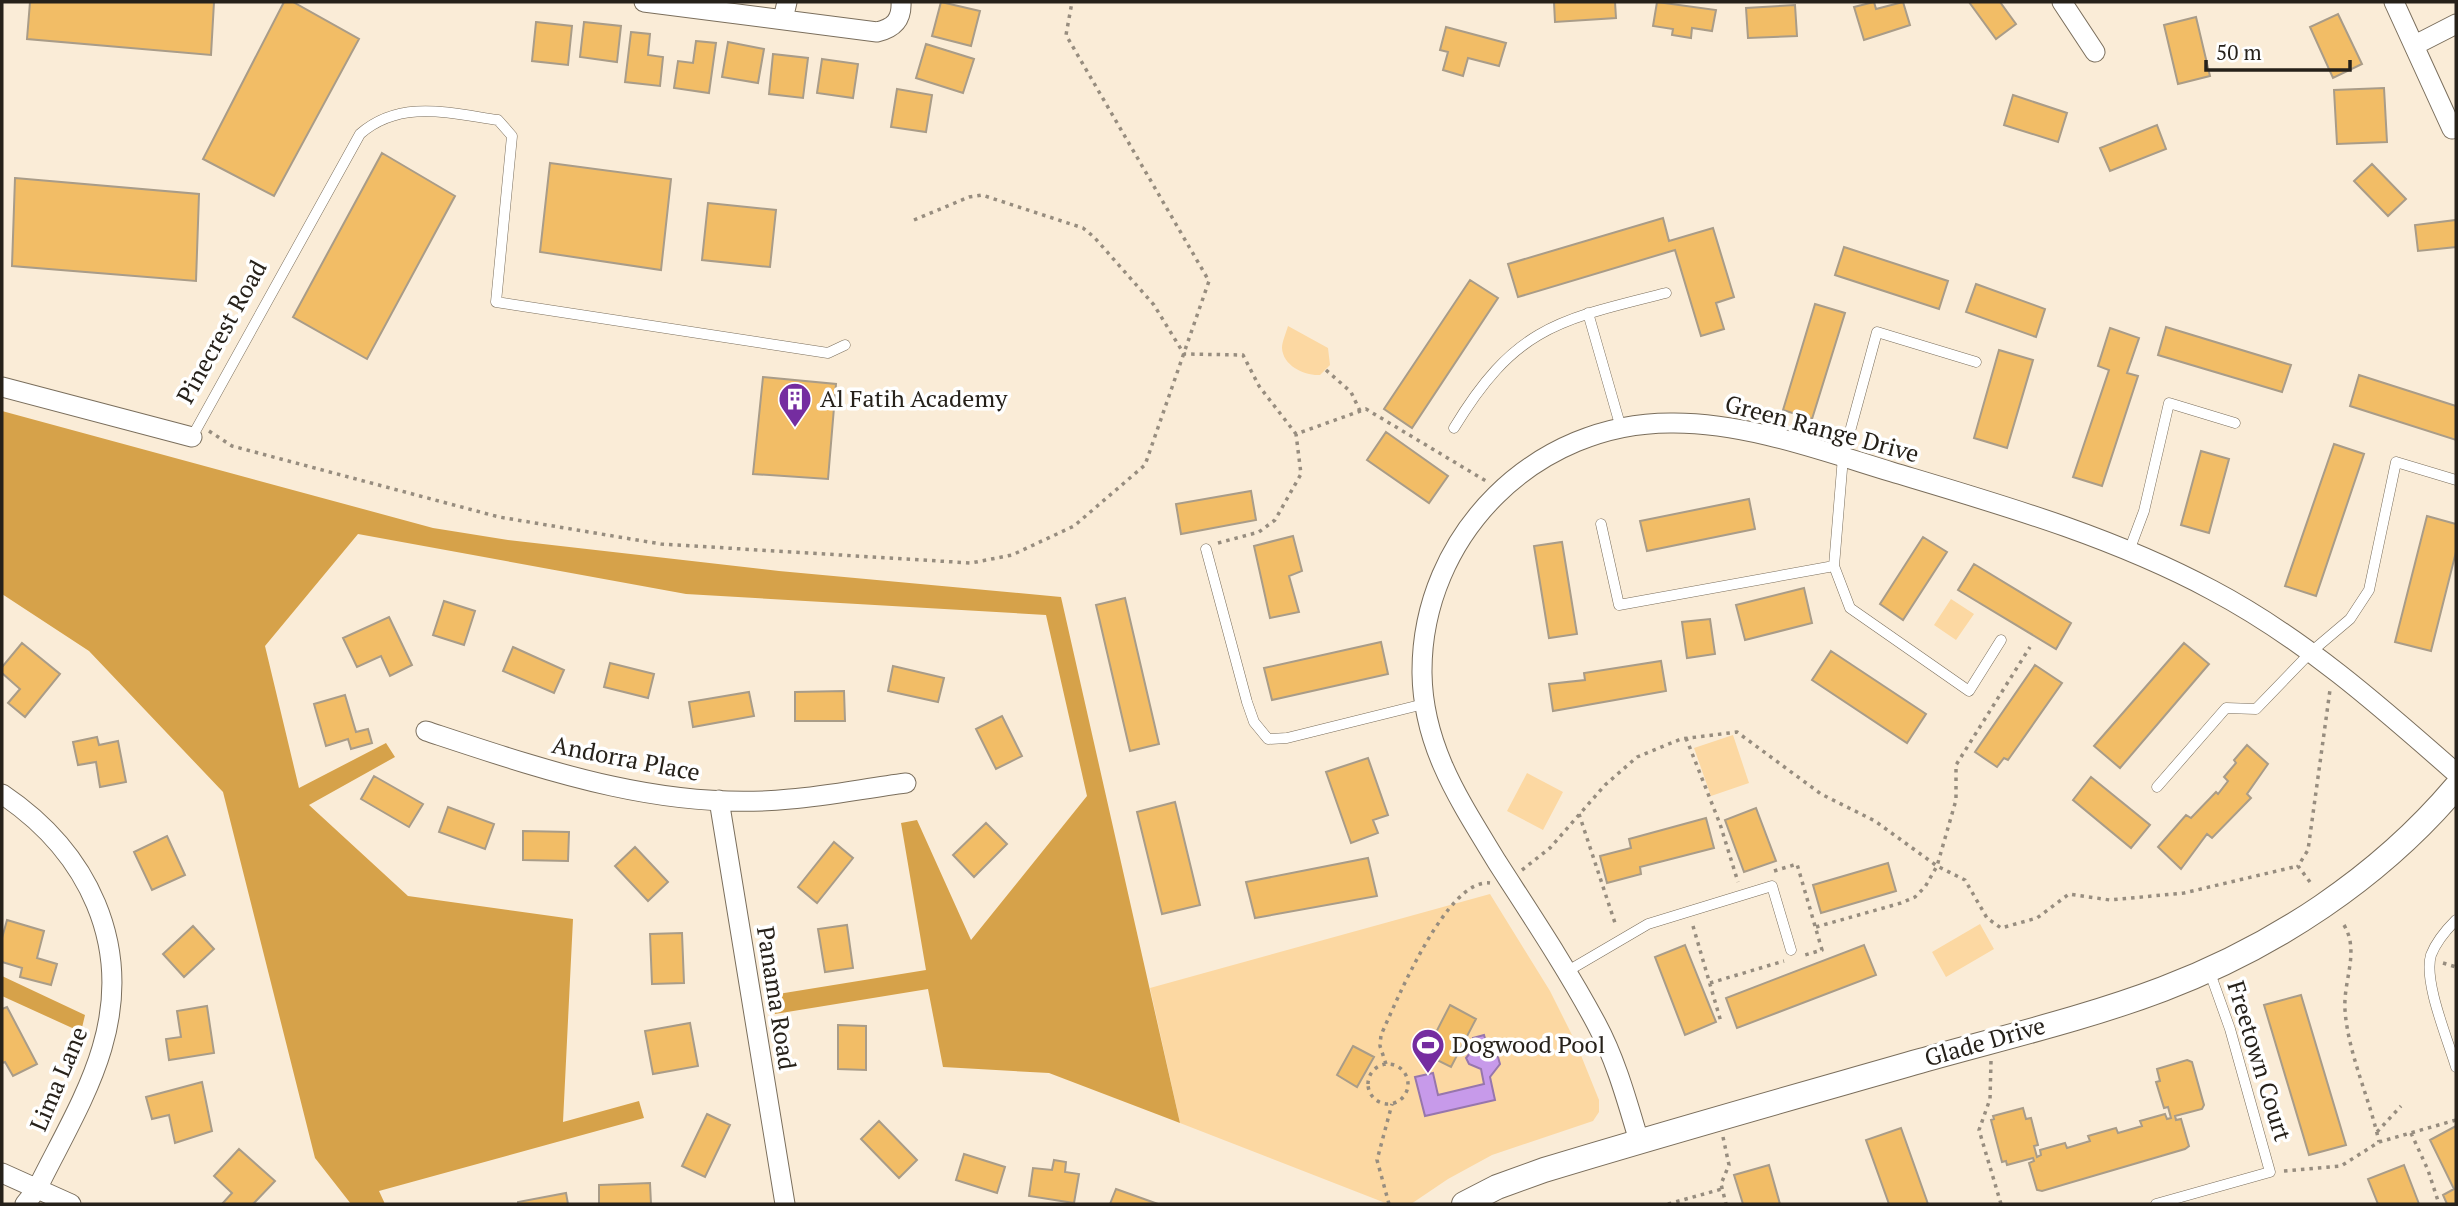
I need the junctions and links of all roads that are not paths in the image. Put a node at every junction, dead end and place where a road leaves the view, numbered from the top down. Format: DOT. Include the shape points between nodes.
graph roads {
  1 [pos="644,2"];
  2 [pos="901,2"];
  3 [pos="2062,2"];
  4 [pos="2394,2"];
  5 [pos="785,10"];
  6 [pos="2456,24"];
  7 [pos="2415,46"];
  8 [pos="2095,52"];
  9 [pos="2452,129"];
  10 [pos="1666,293"];
  11 [pos="1588,313"];
  12 [pos="845,345"];
  13 [pos="1976,362"];
  14 [pos="2,387"];
  15 [pos="2235,423"];
  16 [pos="1454,428"];
  17 [pos="1622,428"];
  18 [pos="195,431"];
  19 [pos="1843,457"];
  20 [pos="2456,480"];
  21 [pos="1601,524"];
  22 [pos="1206,549"];
  23 [pos="2129,551"];
  24 [pos="1834,566"];
  25 [pos="2001,640"];
  26 [pos="2311,652"];
  27 [pos="1424,704"];
  28 [pos="426,731"];
  29 [pos="2456,773"];
  30 [pos="906,783"];
  31 [pos="2158,787"];
  32 [pos="2456,787"];
  33 [pos="2,794"];
  34 [pos="719,800"];
  35 [pos="2456,920"];
  36 [pos="1794,953"];
  37 [pos="2209,970"];
  38 [pos="1566,972"];
  39 [pos="2456,1066"];
  40 [pos="1639,1141"];
  41 [pos="2,1173"];
  42 [pos="31,1196"];
  43 [pos="71,1204"];
  44 [pos="785,1204"];
  45 [pos="1464,1204"];
  46 [pos="2156,1204"];
  1 -- 5 [label="street"];
  2 -- 5 [label="street" via="902,14 895,25 877,32"];
  3 -- 8 [label="street"];
  4 -- 7 [label="street"];
  6 -- 7 [label="street"];
  7 -- 9 [label="street"];
  10 -- 11 [label="lane"];
  11 -- 16 [label="lane" via="1541,331 1508,355 1477,390"];
  11 -- 17 [label="lane"];
  12 -- 18 [label="lane, Pinecrest Road" via="828,353 495,302 512,136 498,120 401,111 375,121 360,134"];
  13 -- 19 [label="lane" via="1877,332"];
  14 -- 18 [label="street, Pinecrest Road"];
  15 -- 23 [label="lane" via="2169,403 2144,511"];
  17 -- 19 [label="street, Green Range Drive" via="1671,422 1706,425"];
  17 -- 27 [label="street, Green Range Drive" via="1578,440 1547,455 1477,514 1458,541 1435,592 1424,636"];
  19 -- 23 [label="street, Green Range Drive" via="2009,507"];
  19 -- 24 [label="lane"];
  20 -- 26 [label="lane" via="2396,463 2369,590 2350,619"];
  21 -- 24 [label="lane" via="1619,605"];
  22 -- 27 [label="lane" via="1247,702 1254,722 1268,738 1287,738"];
  23 -- 26 [label="street, Green Range Drive" via="2215,591"];
  24 -- 25 [label="lane" via="1850,608 1969,691"];
  26 -- 29 [label="street, Green Range Drive"];
  26 -- 31 [label="lane" via="2256,709 2226,708"];
  27 -- 38 [label="street, Green Range Drive" via="1430,737 1449,782"];
  28 -- 34 [label="street, Andorra Place" via="609,786"];
  30 -- 34 [label="street, Andorra Place" via="788,800"];
  32 -- 37 [label="street, Glade Drive" via="2411,833 2335,897"];
  33 -- 42 [label="street, Lima Lane" via="44,825 80,871 95,899 110,955 112,991 102,1050"];
  34 -- 44 [label="street, Panama Road"];
  35 -- 39 [label="lane" via="2437,943 2430,965"];
  36 -- 38 [label="lane" via="1772,886 1688,910 1621,937"];
  37 -- 40 [label="street, Glade Drive" via="2147,995"];
  37 -- 46 [label="lane, Freetown Court" via="2270,1172"];
  38 -- 40 [label="street, Green Range Drive" via="1606,1042"];
  40 -- 45 [label="street, Glade Drive" via="1525,1176"];
  41 -- 42 [label="street"];
  42 -- 43 [label="street"];
}
